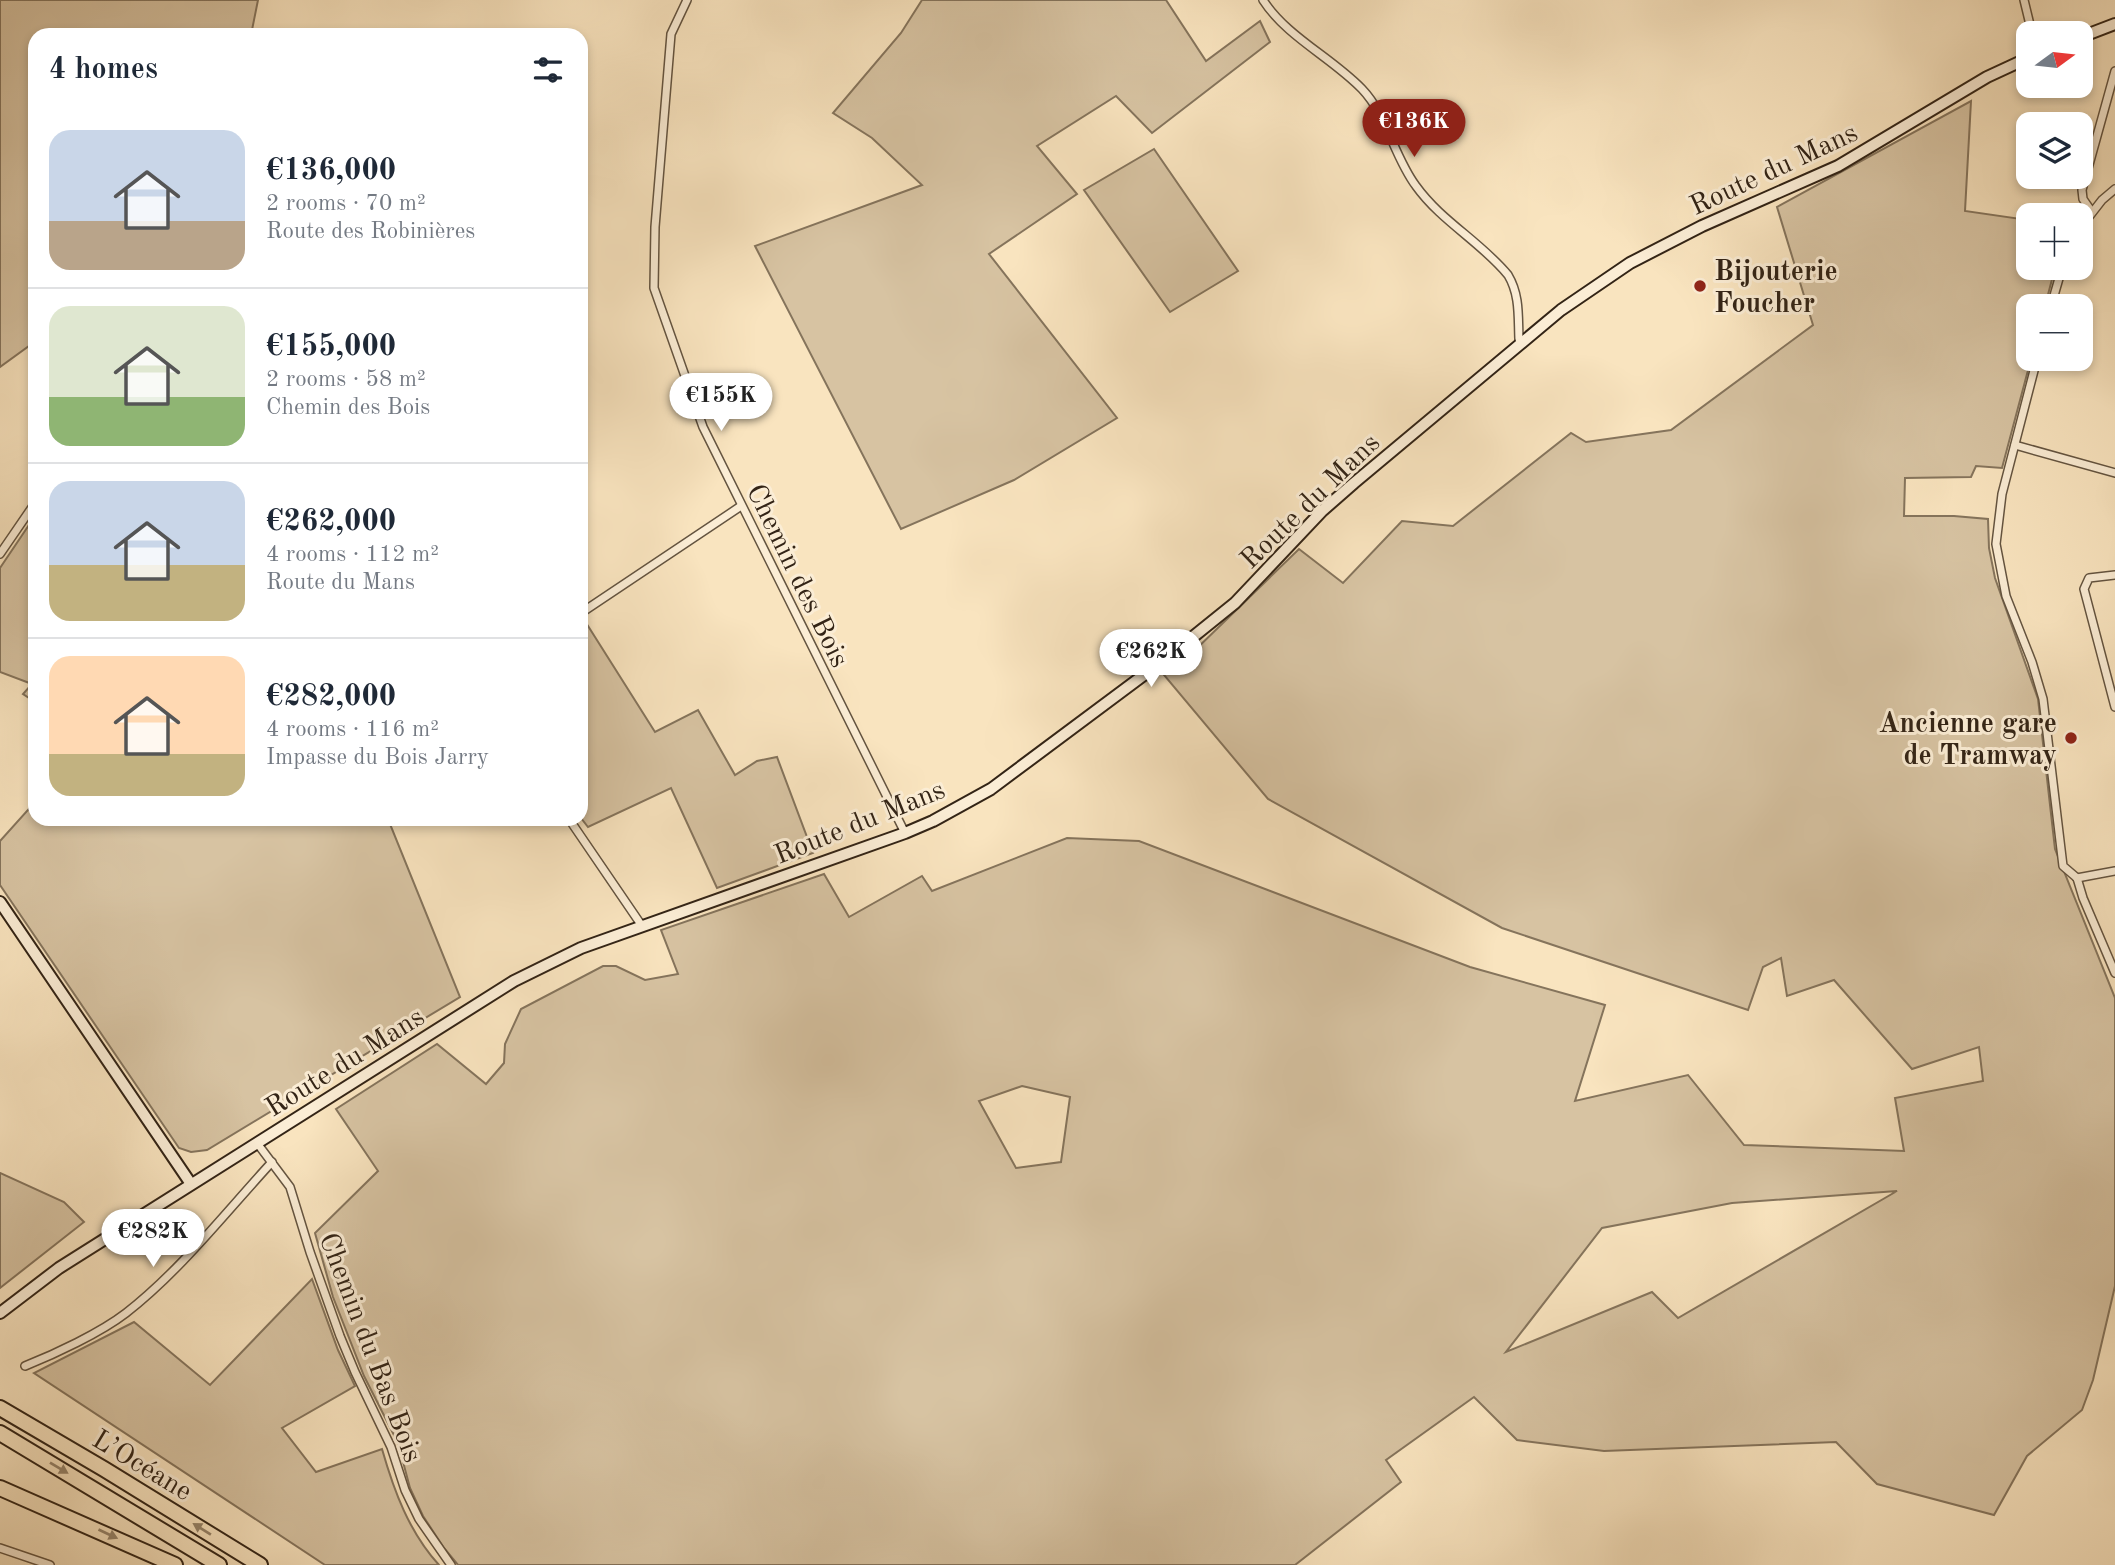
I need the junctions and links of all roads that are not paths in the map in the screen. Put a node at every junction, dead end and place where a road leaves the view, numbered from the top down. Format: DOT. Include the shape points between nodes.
graph roads {
  1 [pos="687,0"];
  2 [pos="1263,0"];
  3 [pos="2024,0"];
  4 [pos="2029,21"];
  5 [pos="2115,24"];
  6 [pos="2093,32"];
  7 [pos="2016,64"];
  8 [pos="2115,71"];
  9 [pos="2115,189"];
  10 [pos="2086,203"];
  11 [pos="2093,211"];
  12 [pos="1522,342"];
  13 [pos="2034,371"];
  14 [pos="2015,445"];
  15 [pos="2115,473"];
  16 [pos="741,506"];
  17 [pos="28,513"];
  18 [pos="0,554"];
  19 [pos="2115,575"];
  20 [pos="588,609"];
  21 [pos="2115,707"];
  22 [pos="574,826"];
  23 [pos="905,833"];
  24 [pos="2115,871"];
  25 [pos="2077,878"];
  26 [pos="0,902"];
  27 [pos="642,926"];
  28 [pos="2115,974"];
  29 [pos="257,1143"];
  30 [pos="272,1162"];
  31 [pos="191,1184"];
  32 [pos="0,1313"];
  33 [pos="25,1366"];
  34 [pos="0,1408"];
  35 [pos="0,1433"];
  36 [pos="0,1488"];
  37 [pos="0,1548"];
  38 [pos="50,1565"];
  39 [pos="175,1565"];
  40 [pos="219,1565"];
  41 [pos="260,1565"];
  42 [pos="451,1565"];
  1 -- 16 [label="street, Chemin des Bois" via="671,34 654,288 703,427"];
  2 -- 12 [label="street" via="1278,19 1365,92 1402,165 1427,201 1508,275 1518,299"];
  3 -- 4 [label="street"];
  5 -- 6 [label="street"];
  7 -- 12 [label="street, Route du Mans" via="1838,166 1646,254 1561,310"];
  8 -- 10 [label="street" via="2082,190"];
  9 -- 11 [label="street"];
  12 -- 23 [label="street, Route du Mans" via="1322,511 1212,623 990,789"];
  13 -- 14 [label="street"];
  14 -- 15 [label="street"];
  14 -- 25 [label="street" via="1998,514 1998,560 2043,699 2063,866"];
  16 -- 20 [label="street"];
  16 -- 23 [label="street, Chemin des Bois"];
  17 -- 18 [label="street"];
  19 -- 21 [label="street" via="2089,578 2084,589"];
  22 -- 27 [label="street"];
  23 -- 27 [label="street, Route du Mans"];
  24 -- 25 [label="street"];
  25 -- 28 [label="street"];
  26 -- 31 [label="street"];
  27 -- 29 [label="street, Route du Mans" via="581,948 514,981"];
  29 -- 30 [label="street, Chemin du Bas Bois"];
  29 -- 31 [label="street, Route du Mans"];
  30 -- 33 [label="street" via="173,1270 124,1315"];
  30 -- 42 [label="street, Chemin du Bas Bois" via="290,1186 340,1336 391,1447 405,1490 419,1520"];
  31 -- 32 [label="street, Route du Mans" via="59,1268"];
  41 -- 34 [label="highway, L’Océane, one-way"];
  35 -- 40 [label="highway, L’Océane, one-way"];
  36 -- 39 [label="highway, one-way"];
  37 -- 38 [label="street"];
}
